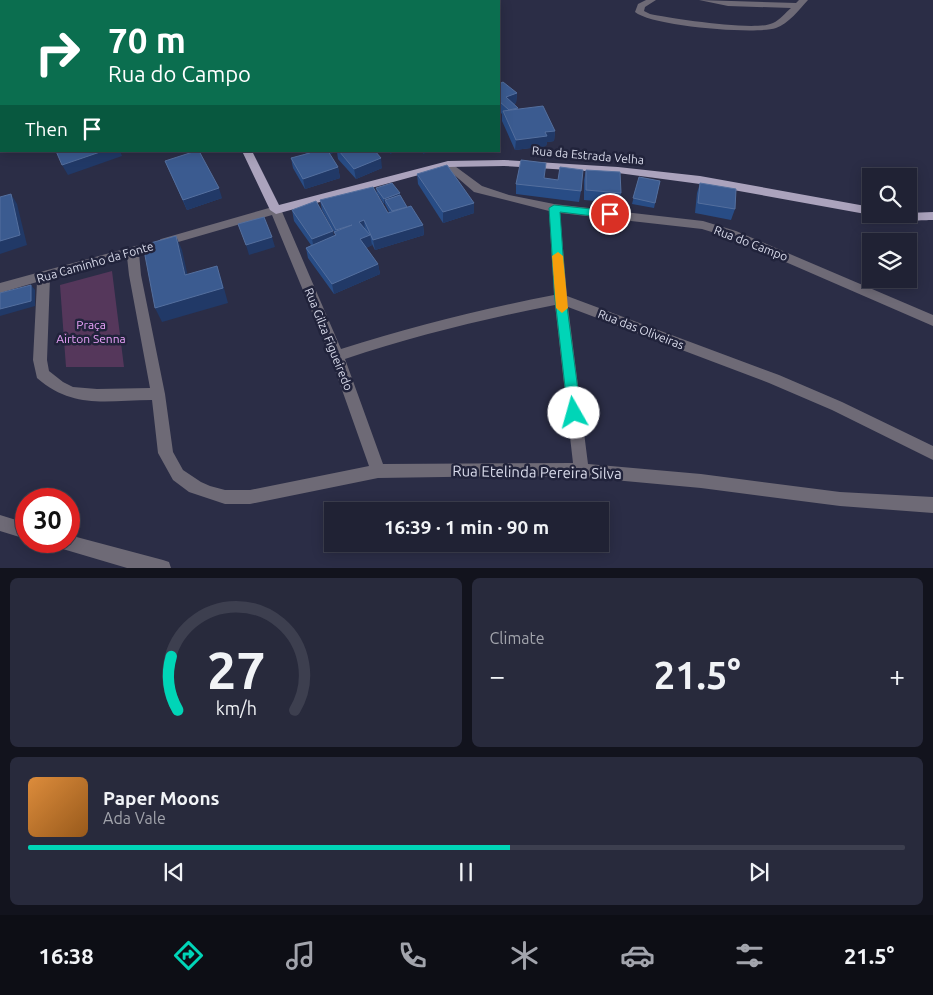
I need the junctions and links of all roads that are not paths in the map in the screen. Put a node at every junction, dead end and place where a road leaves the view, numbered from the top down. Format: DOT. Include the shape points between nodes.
graph roads {
  1 [pos="652,0"];
  2 [pos="703,0"];
  3 [pos="800,3"];
  4 [pos="247,152"];
  5 [pos="448,164"];
  6 [pos="554,208"];
  7 [pos="862,209"];
  8 [pos="276,210"];
  9 [pos="917,216"];
  10 [pos="933,216"];
  11 [pos="133,251"];
  12 [pos="44,276"];
  13 [pos="0,288"];
  14 [pos="561,299"];
  15 [pos="933,321"];
  16 [pos="337,356"];
  17 [pos="158,394"];
  18 [pos="933,453"];
  19 [pos="581,470"];
  20 [pos="378,471"];
  21 [pos="933,505"];
  22 [pos="0,523"];
  23 [pos="15,528"];
  24 [pos="80,547"];
  25 [pos="163,568"];
  1 -- 3 [label="street" via="641,6 641,15 761,29 775,27"];
  2 -- 3 [label="street" via="728,4"];
  4 -- 8 [label="main road"];
  5 -- 6 [label="street, Rua do Campo" via="478,189"];
  5 -- 7 [label="main road, Rua da Estrada Velha" via="544,164 618,170 700,180"];
  5 -- 8 [label="main road, Rua da Estrada Velha"];
  6 -- 14 [label="street"];
  6 -- 15 [label="street, Rua do Campo" via="703,225 732,234"];
  8 -- 11 [label="street, Rua Caminho da Fonte"];
  8 -- 16 [label="street, Rua Gilza Figueiredo"];
  9 -- 10 [label="main road"];
  11 -- 12 [label="street, Rua Caminho da Fonte"];
  11 -- 17 [label="street"];
  12 -- 13 [label="street, Rua Caminho da Fonte"];
  12 -- 17 [label="street" via="42,374 66,390 83,394"];
  14 -- 16 [label="street" via="484,314"];
  14 -- 18 [label="street, Rua das Oliveiras" via="774,379"];
  14 -- 19 [label="street"];
  16 -- 20 [label="street, Rua Gilza Figueiredo"];
  17 -- 20 [label="street, Rua Etelinda Pereira Silva" via="166,453 178,475 210,493 250,497"];
  19 -- 20 [label="street, Rua Etelinda Pereira Silva"];
  19 -- 21 [label="street, Rua Etelinda Pereira Silva" via="840,499"];
  22 -- 23 [label="street"];
  24 -- 25 [label="street"];
}
